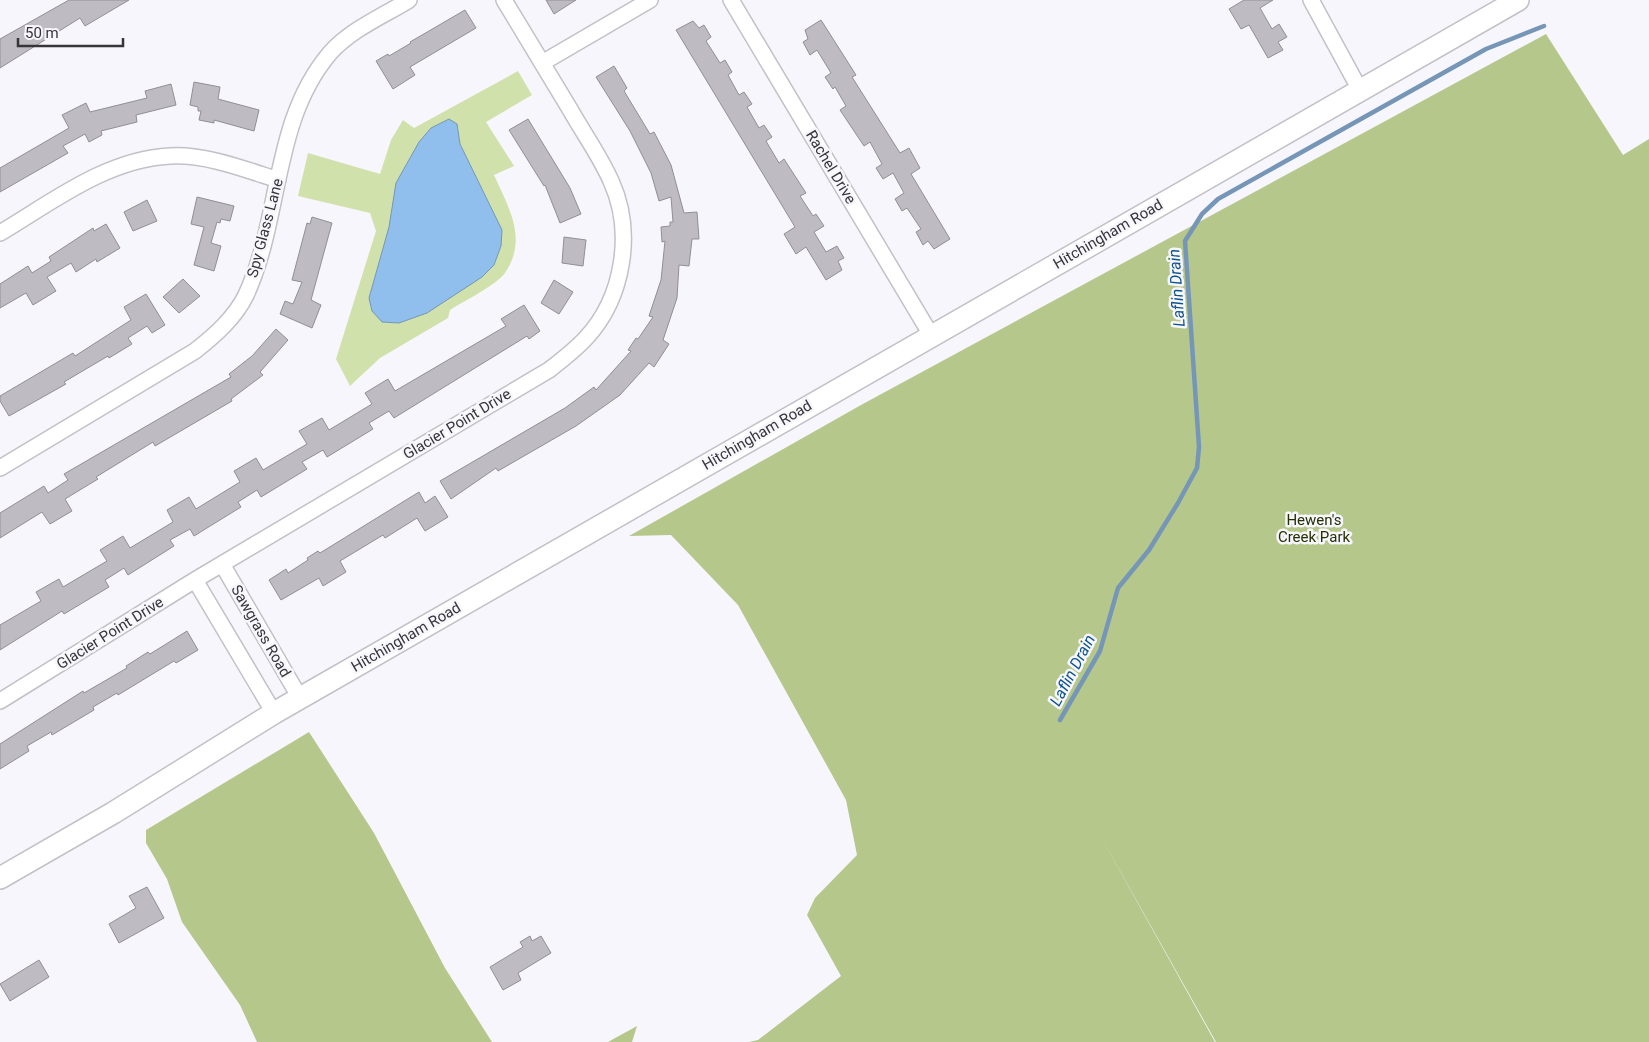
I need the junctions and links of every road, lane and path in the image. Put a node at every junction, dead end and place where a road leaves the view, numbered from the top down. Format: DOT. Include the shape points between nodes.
graph roads {
  1 [pos="409,0"];
  2 [pos="504,0"];
  3 [pos="650,0"];
  4 [pos="731,0"];
  5 [pos="1311,0"];
  6 [pos="1518,0"];
  7 [pos="542,63"];
  8 [pos="1360,90"];
  9 [pos="278,180"];
  10 [pos="0,233"];
  11 [pos="931,335"];
  12 [pos="0,468"];
  13 [pos="222,564"];
  14 [pos="195,580"];
  15 [pos="300,698"];
  16 [pos="0,700"];
  17 [pos="274,713"];
  18 [pos="0,878"];
  1 -- 9 [label="street, Spy Glass Lane" via="346,38 311,78 294,118"];
  2 -- 7 [label="street, Glacier Point Drive"];
  3 -- 7 [label="street"];
  4 -- 11 [label="street, Rachel Drive"];
  5 -- 8 [label="street"];
  6 -- 8 [label="street, Hitchingham Road"];
  7 -- 13 [label="street, Glacier Point Drive" via="611,181 619,206 623,256 618,278 600,320 572,352 548,370"];
  8 -- 11 [label="street, Hitchingham Road"];
  9 -- 10 [label="street" via="204,159 170,156 142,160 85,182"];
  9 -- 12 [label="street, Spy Glass Lane" via="264,242 246,295 220,330 195,351"];
  11 -- 15 [label="street, Hitchingham Road"];
  13 -- 14 [label="street, Glacier Point Drive"];
  13 -- 15 [label="street, Sawgrass Road"];
  14 -- 16 [label="street, Glacier Point Drive"];
  14 -- 17 [label="street, Sawgrass Road"];
  15 -- 17 [label="street, Hitchingham Road"];
  17 -- 18 [label="street, Hitchingham Road" via="113,813"];
}
